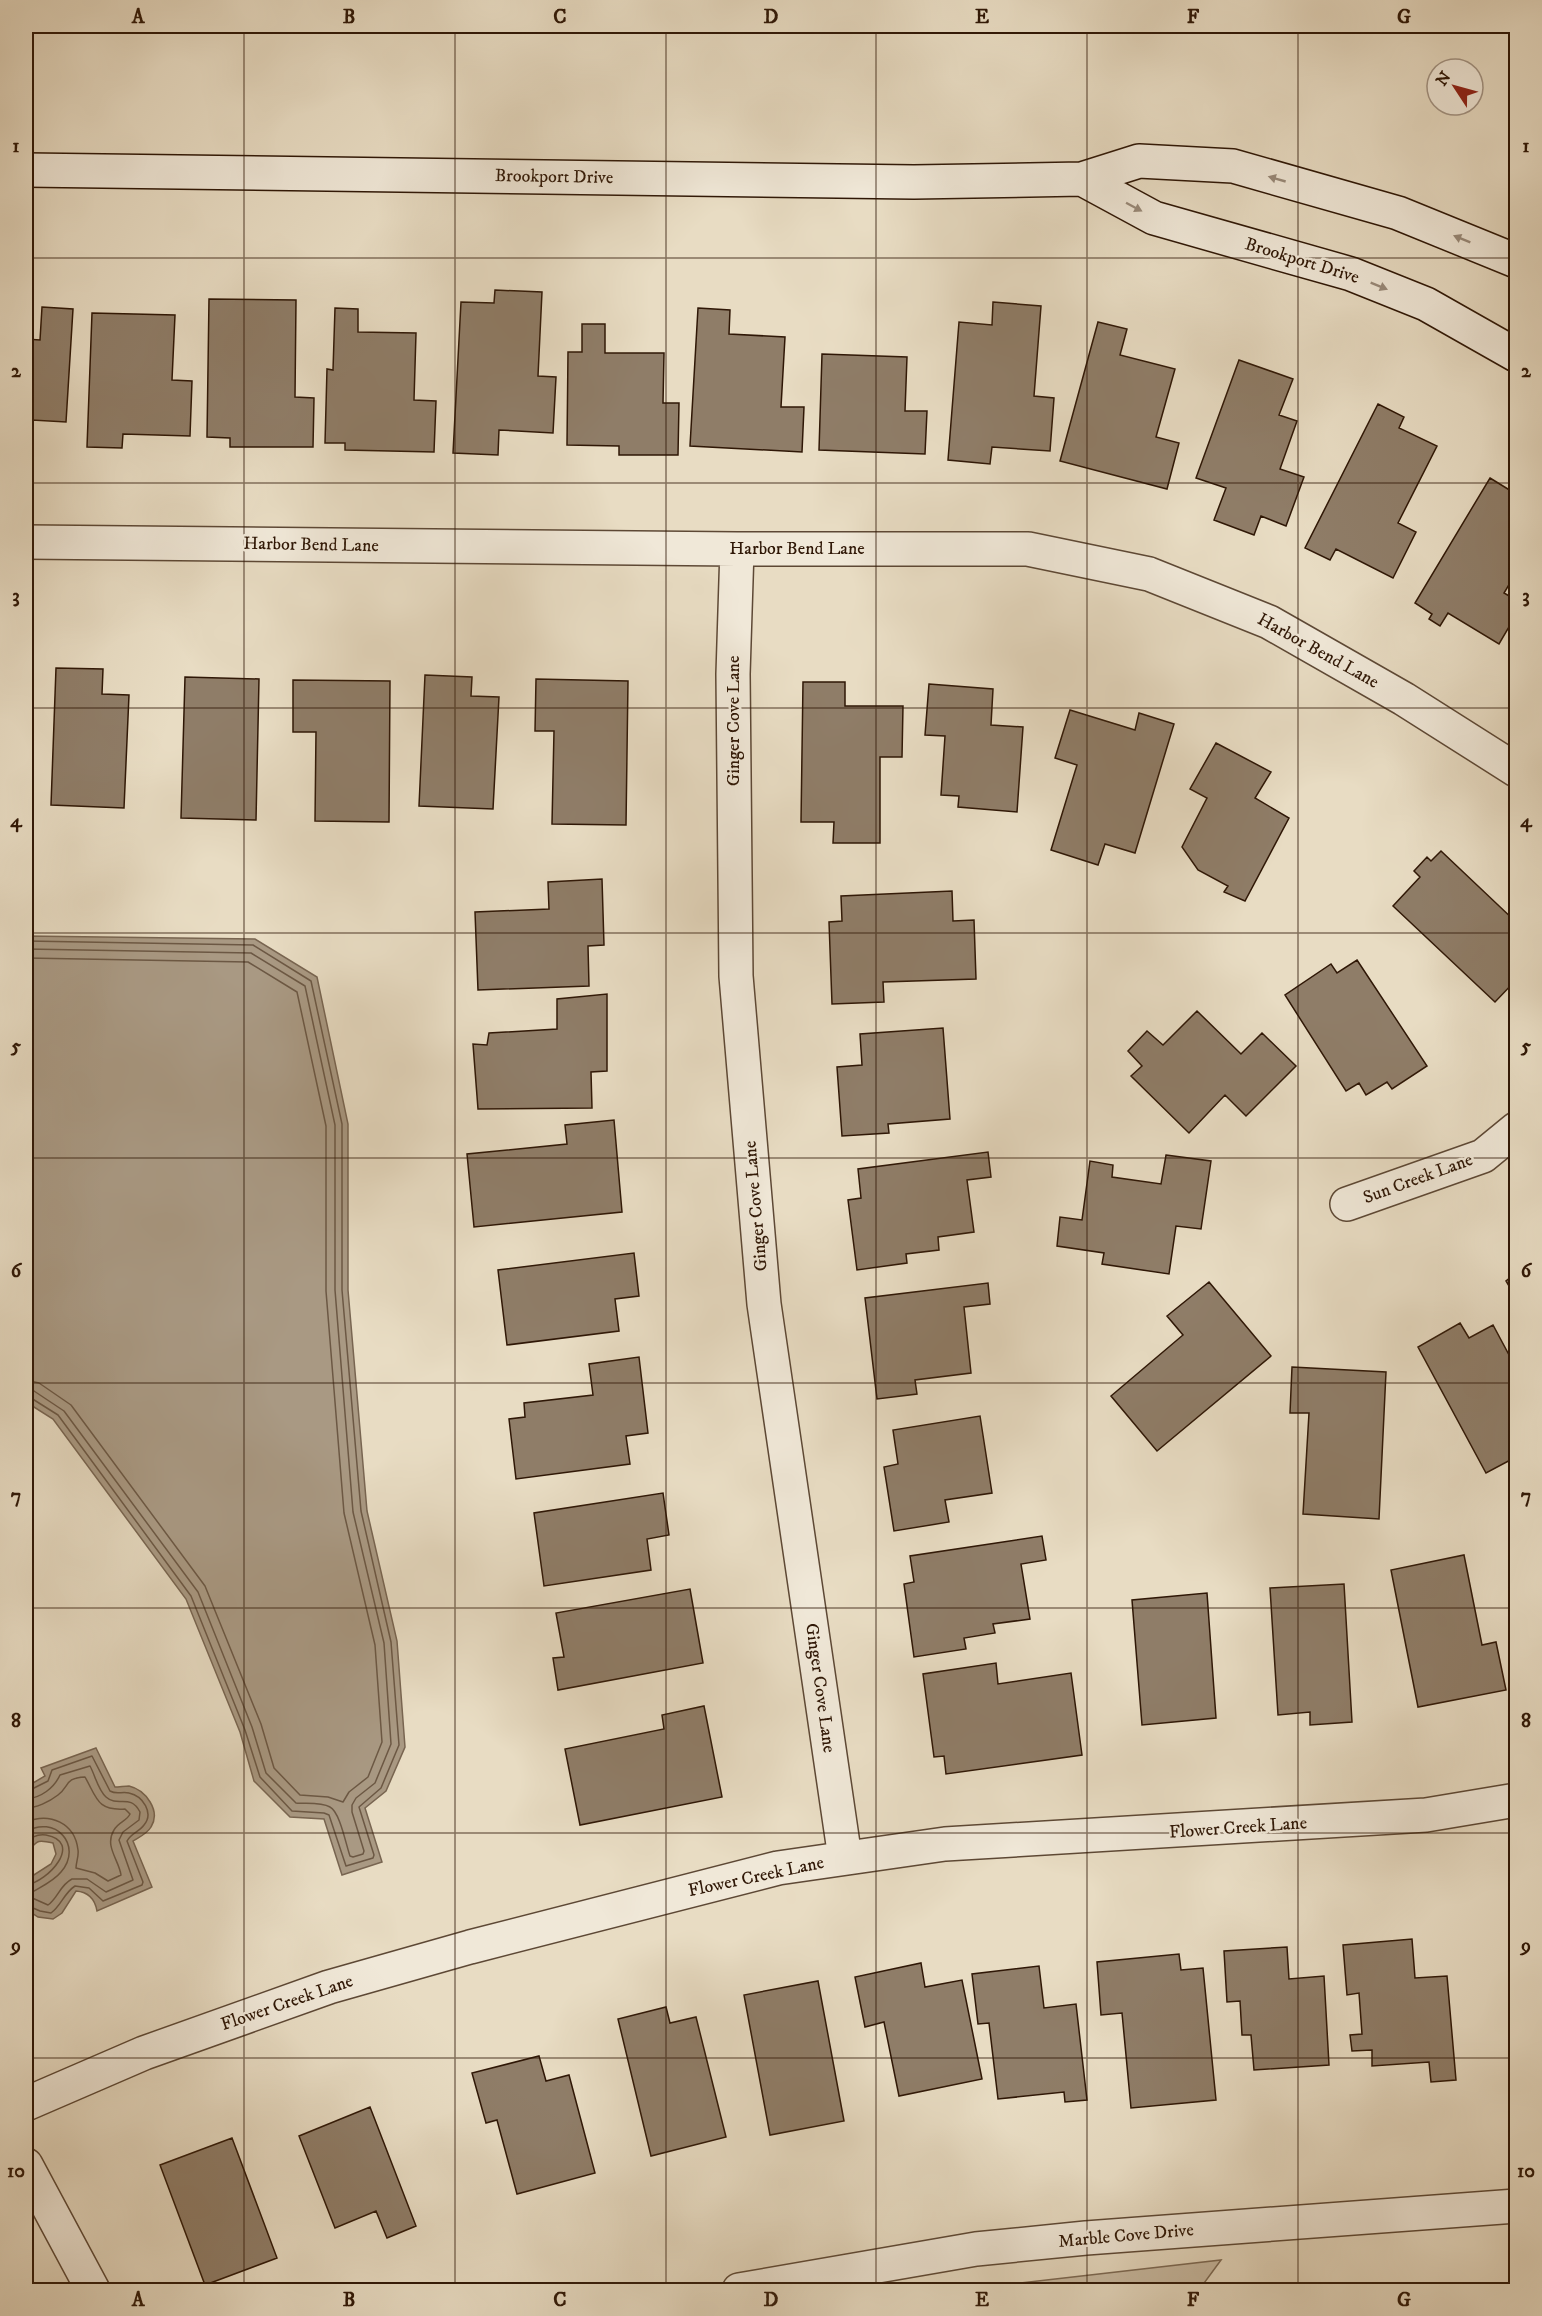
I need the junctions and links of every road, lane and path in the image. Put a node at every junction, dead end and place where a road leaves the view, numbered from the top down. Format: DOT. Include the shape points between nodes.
graph roads {
  1 [pos="26,170"];
  2 [pos="1082,180"];
  3 [pos="1516,261"];
  4 [pos="1516,355"];
  5 [pos="26,542"];
  6 [pos="737,549"];
  7 [pos="1516,770"];
  8 [pos="1516,1129"];
  9 [pos="1347,1204"];
  10 [pos="1516,1800"];
  11 [pos="845,1858"];
  12 [pos="26,2104"];
  13 [pos="26,2165"];
  14 [pos="1516,2206"];
  15 [pos="93,2290"];
  16 [pos="740,2290"];
  1 -- 2 [label="street, Brookport Drive" via="914,182"];
  3 -- 2 [label="street, Brookport Drive, one-way" via="1398,213 1233,166 1138,161"];
  2 -- 4 [label="street, Brookport Drive, one-way" via="1154,218 1362,279 1426,304"];
  5 -- 6 [label="street, Harbor Bend Lane"];
  6 -- 7 [label="street, Harbor Bend Lane" via="1028,549 1149,574 1269,622 1404,699"];
  6 -- 11 [label="street, Ginger Cove Lane" via="733,674 737,988 764,1304"];
  8 -- 9 [label="street, Sun Creek Lane" via="1483,1156"];
  10 -- 11 [label="street, Flower Creek Lane" via="1426,1815 945,1845"];
  11 -- 12 [label="street, Flower Creek Lane" via="778,1868 329,1987 144,2053"];
  13 -- 15 [label="street"];
  14 -- 16 [label="street, Marble Cove Drive" via="976,2249"];
}
